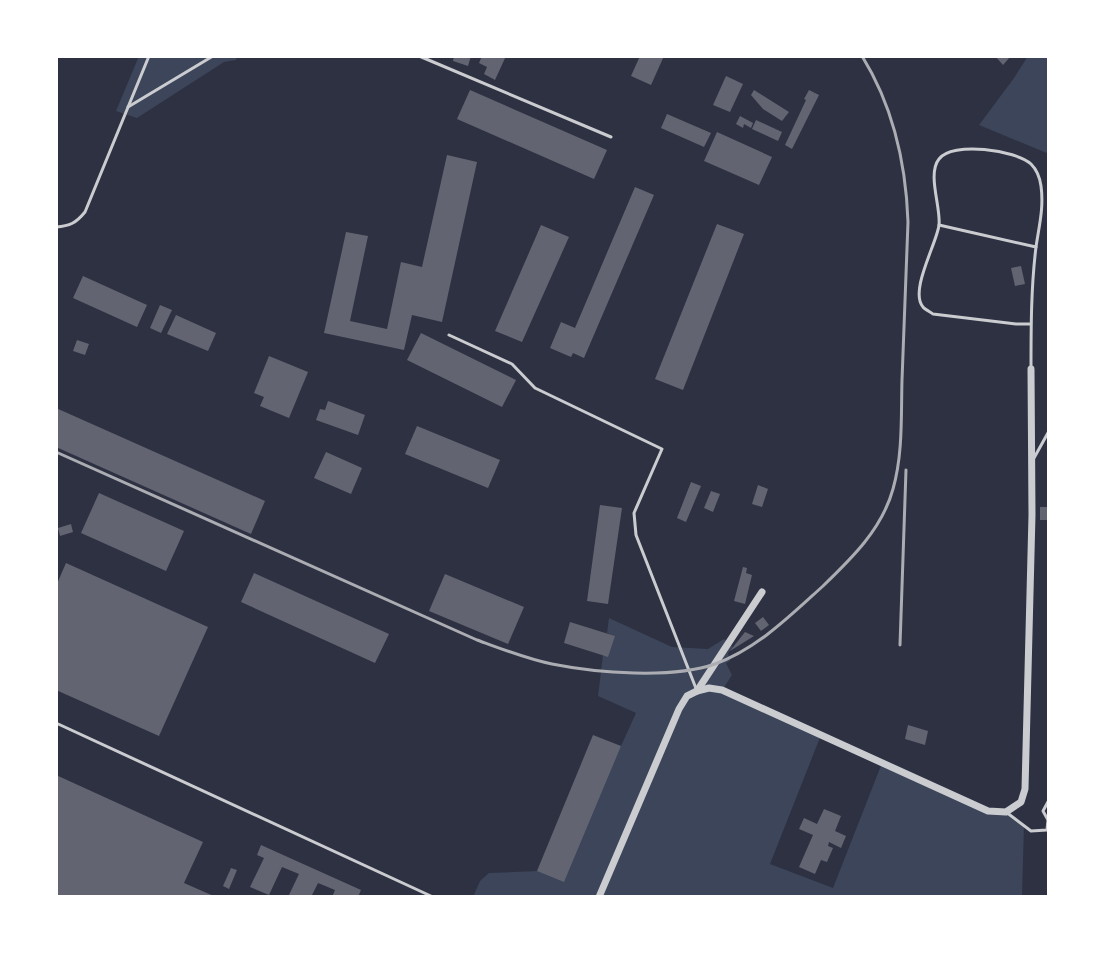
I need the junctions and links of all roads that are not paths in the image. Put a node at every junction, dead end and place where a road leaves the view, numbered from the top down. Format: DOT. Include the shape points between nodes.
graph roads {
  1 [pos="149,56"];
  2 [pos="213,56"];
  3 [pos="419,56"];
  4 [pos="128,107"];
  5 [pos="611,137"];
  6 [pos="939,225"];
  7 [pos="56,227"];
  8 [pos="1036,247"];
  9 [pos="1030,324"];
  10 [pos="449,335"];
  11 [pos="1031,369"];
  12 [pos="1049,431"];
  13 [pos="1032,461"];
  14 [pos="762,592"];
  15 [pos="697,691"];
  16 [pos="56,723"];
  17 [pos="1049,800"];
  18 [pos="1006,812"];
  19 [pos="433,897"];
  20 [pos="599,897"];
  1 -- 4 [label="lane"];
  2 -- 4 [label="lane"];
  3 -- 5 [label="lane"];
  4 -- 7 [label="lane" via="85,212 75,223"];
  6 -- 8 [label="lane"];
  6 -- 8 [label="lane" via="935,168 940,156 992,150 1021,158 1037,172 1042,207"];
  6 -- 9 [label="lane" via="921,280 923,308 933,314"];
  8 -- 9 [label="lane"];
  9 -- 11 [label="lane"];
  10 -- 15 [label="lane" via="512,364 535,388 662,449 634,513 636,535"];
  11 -- 13 [label="street"];
  12 -- 13 [label="lane"];
  13 -- 18 [label="street" via="1025,789 1021,802"];
  14 -- 15 [label="street"];
  15 -- 18 [label="street" via="722,690 988,811"];
  15 -- 20 [label="street" via="679,709"];
  16 -- 19 [label="lane"];
  17 -- 18 [label="lane" via="1043,811 1047,830 1031,831"];
}
